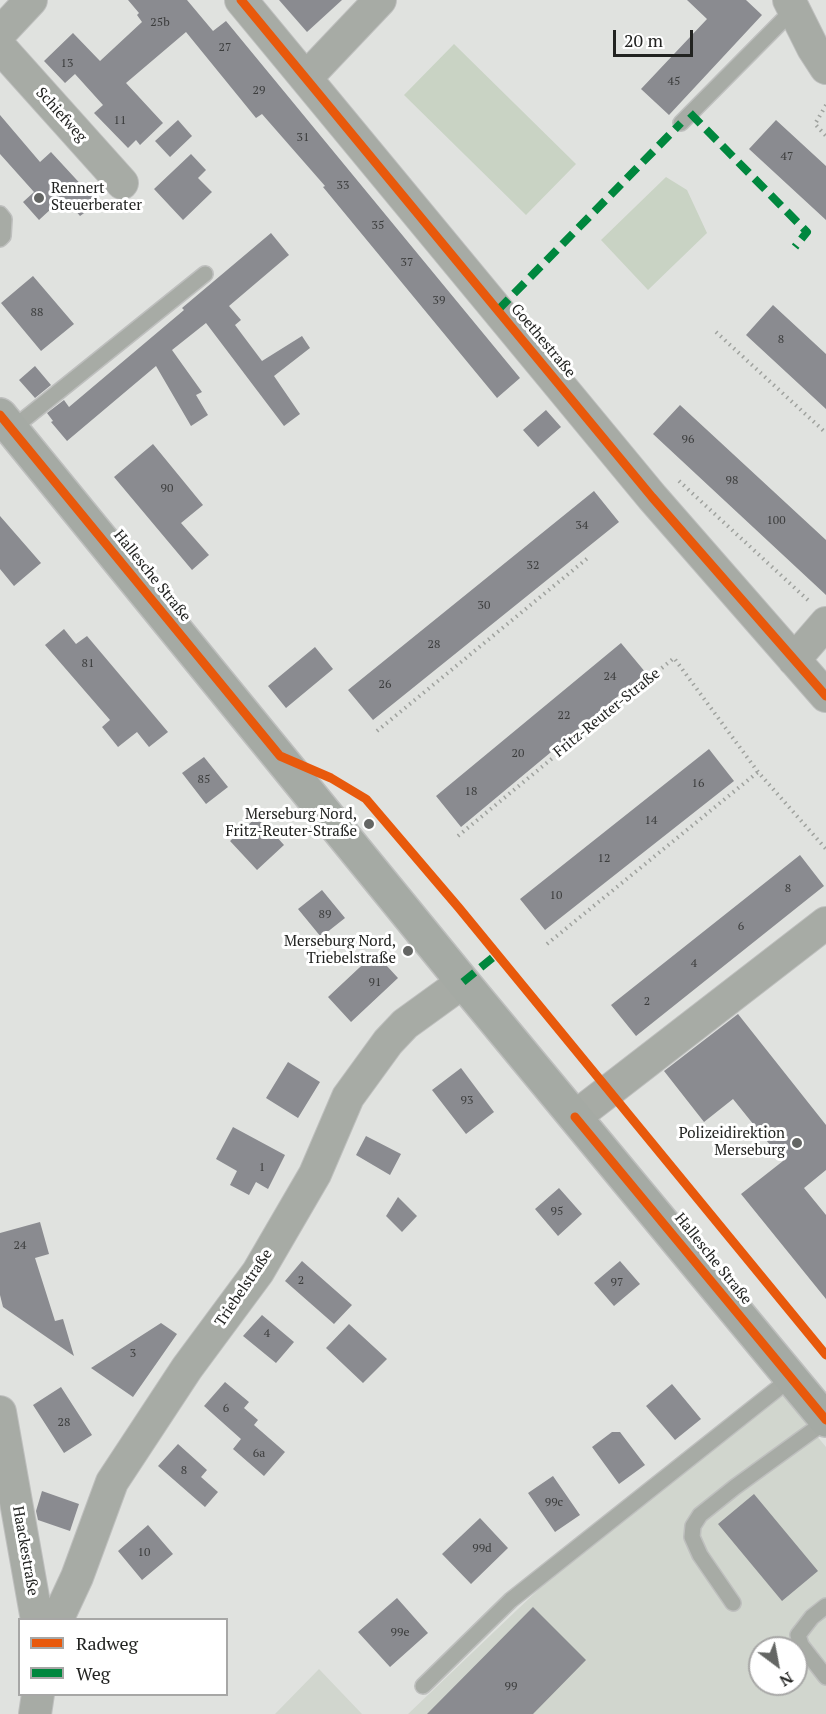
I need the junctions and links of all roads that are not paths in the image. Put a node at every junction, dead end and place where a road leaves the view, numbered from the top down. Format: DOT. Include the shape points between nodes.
graph roads {
  1 [pos="31,0"];
  2 [pos="242,0"];
  3 [pos="380,0"];
  4 [pos="792,5"];
  5 [pos="0,33"];
  6 [pos="0,47"];
  7 [pos="826,68"];
  8 [pos="306,78"];
  9 [pos="681,123"];
  10 [pos="122,183"];
  11 [pos="0,214"];
  12 [pos="0,239"];
  13 [pos="205,274"];
  14 [pos="6,422"];
  15 [pos="822,616"];
  16 [pos="794,660"];
  17 [pos="826,696"];
  18 [pos="826,922"];
  19 [pos="463,982"];
  20 [pos="575,1118"];
  21 [pos="791,1377"];
  22 [pos="0,1412"];
  23 [pos="826,1420"];
  24 [pos="733,1603"];
  25 [pos="826,1606"];
  26 [pos="37,1618"];
  27 [pos="58,1618"];
  28 [pos="826,1677"];
  29 [pos="423,1686"];
  30 [pos="38,1696"];
  31 [pos="35,1714"];
  1 -- 5 [label="street"];
  2 -- 8 [label="street, Goethestraße"];
  3 -- 8 [label="street"];
  4 -- 7 [label="street"];
  4 -- 9 [label="lane"];
  6 -- 10 [label="street, Schiefweg"];
  8 -- 16 [label="street, Goethestraße" via="652,497"];
  11 -- 12 [label="lane" via="4,219"];
  13 -- 14 [label="lane" via="28,418"];
  14 -- 19 [label="main road, Hallesche Straße"];
  15 -- 16 [label="street"];
  16 -- 17 [label="street, Goethestraße"];
  18 -- 20 [label="street"];
  19 -- 20 [label="main road, Hallesche Straße"];
  19 -- 27 [label="street, Triebelstraße" via="405,1024 348,1097 315,1174 258,1272 187,1368 112,1482"];
  20 -- 21 [label="main road, Hallesche Straße"];
  21 -- 23 [label="main road, Hallesche Straße"];
  21 -- 29 [label="lane" via="511,1600"];
  22 -- 26 [label="street, Haackestraße"];
  23 -- 24 [label="lane" via="735,1487 700,1515 693,1526 692,1537 700,1555"];
  25 -- 28 [label="lane" via="798,1635 801,1645"];
  30 -- 31 [label="street"];
}
